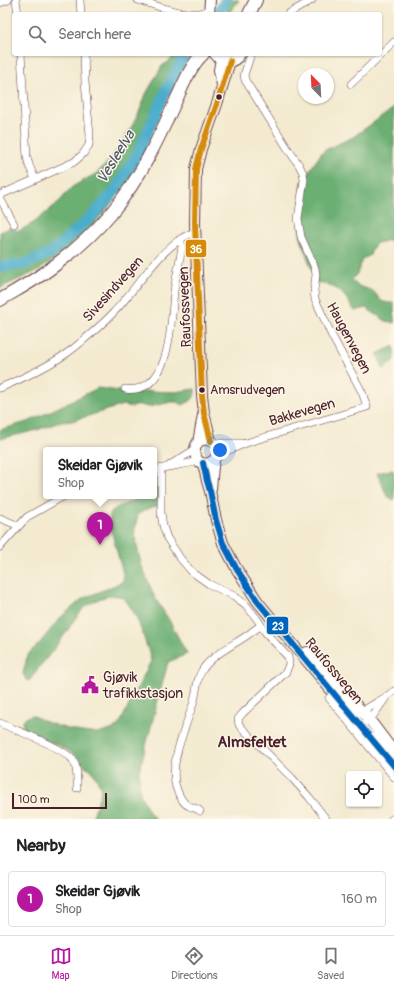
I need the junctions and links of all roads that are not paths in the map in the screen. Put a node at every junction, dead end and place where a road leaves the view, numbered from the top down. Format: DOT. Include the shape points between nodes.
graph roads {
  1 [pos="8,0"];
  2 [pos="16,0"];
  3 [pos="80,0"];
  4 [pos="138,0"];
  5 [pos="256,0"];
  6 [pos="312,0"];
  7 [pos="0,3"];
  8 [pos="18,12"];
  9 [pos="81,12"];
  10 [pos="179,12"];
  11 [pos="250,12"];
  12 [pos="291,12"];
  13 [pos="394,42"];
  14 [pos="382,54"];
  15 [pos="21,56"];
  16 [pos="84,56"];
  17 [pos="251,56"];
  18 [pos="380,56"];
  19 [pos="225,57"];
  20 [pos="200,58"];
  21 [pos="351,84"];
  22 [pos="35,179"];
  23 [pos="0,196"];
  24 [pos="14,224"];
  25 [pos="196,232"];
  26 [pos="180,239"];
  27 [pos="0,300"];
  28 [pos="0,388"];
  29 [pos="125,389"];
  30 [pos="367,407"];
  31 [pos="204,413"];
  32 [pos="212,442"];
  33 [pos="244,444"];
  34 [pos="196,447"];
  35 [pos="216,458"];
  36 [pos="201,462"];
  37 [pos="161,468"];
  38 [pos="210,491"];
  39 [pos="59,499"];
  40 [pos="0,518"];
  41 [pos="19,526"];
  42 [pos="0,547"];
  43 [pos="261,626"];
  44 [pos="394,691"];
  45 [pos="386,697"];
  46 [pos="329,698"];
  47 [pos="358,714"];
  48 [pos="0,723"];
  49 [pos="365,723"];
  50 [pos="394,752"];
  51 [pos="394,766"];
  52 [pos="394,777"];
  53 [pos="77,788"];
  54 [pos="200,811"];
  55 [pos="326,819"];
  1 -- 7 [label="street"];
  2 -- 8 [label="street"];
  3 -- 9 [label="street"];
  4 -- 10 [label="street"];
  5 -- 11 [label="main road"];
  6 -- 12 [label="street"];
  13 -- 14 [label="street"];
  15 -- 22 [label="street" via="27,157"];
  16 -- 22 [label="street" via="90,124 89,145 74,162"];
  17 -- 30 [label="street, Haugenvegen" via="244,75 248,86 303,173 298,218 301,237 316,275 315,299 362,392"];
  18 -- 21 [label="street"];
  19 -- 20 [label="main road"];
  19 -- 25 [label="main road, Raufossvegen" via="227,72 196,169"];
  20 -- 27 [label="main road" via="189,73 148,157 116,207 83,242 59,262"];
  22 -- 23 [label="street"];
  23 -- 24 [label="street"];
  25 -- 26 [label="street, Sivesindvegen"];
  25 -- 31 [label="main road, Raufossvegen"];
  26 -- 28 [label="street, Sivesindvegen" via="146,272 115,312 79,345 45,367"];
  26 -- 29 [label="street" via="182,246 174,293 172,328 160,370 144,386 136,390"];
  30 -- 33 [label="street, Bakkevegen"];
  31 -- 32 [label="main road, Raufossvegen"];
  31 -- 34 [label="main road, Raufossvegen"];
  32 -- 33 [label="street, Bakkevegen"];
  32 -- 34 [label="main road" via="204,440"];
  32 -- 35 [label="main road, Raufossvegen" via="217,448"];
  33 -- 35 [label="street, Bakkevegen"];
  34 -- 36 [label="main road, Raufossvegen" via="195,456"];
  34 -- 37 [label="street"];
  35 -- 36 [label="main road" via="209,463"];
  35 -- 38 [label="main road, Raufossvegen"];
  36 -- 37 [label="street"];
  36 -- 38 [label="main road, Raufossvegen"];
  37 -- 43 [label="street" via="160,514 167,538 189,569 240,600"];
  38 -- 47 [label="main road, Raufossvegen" via="224,543 236,568 258,602"];
  39 -- 41 [label="street" via="27,517"];
  40 -- 41 [label="street"];
  41 -- 42 [label="street"];
  43 -- 54 [label="street" via="218,654 203,668 199,677 194,702 180,741 174,774 176,788 182,800"];
  43 -- 55 [label="street" via="289,661 286,672 239,718 239,725 292,778"];
  44 -- 45 [label="street"];
  45 -- 47 [label="street"];
  45 -- 49 [label="street"];
  46 -- 52 [label="street"];
  47 -- 49 [label="main road, Raufossvegen"];
  48 -- 53 [label="street" via="59,749 72,759 77,773"];
  49 -- 50 [label="main road, Raufossvegen"];
  49 -- 51 [label="main road, Raufossvegen"];
}
